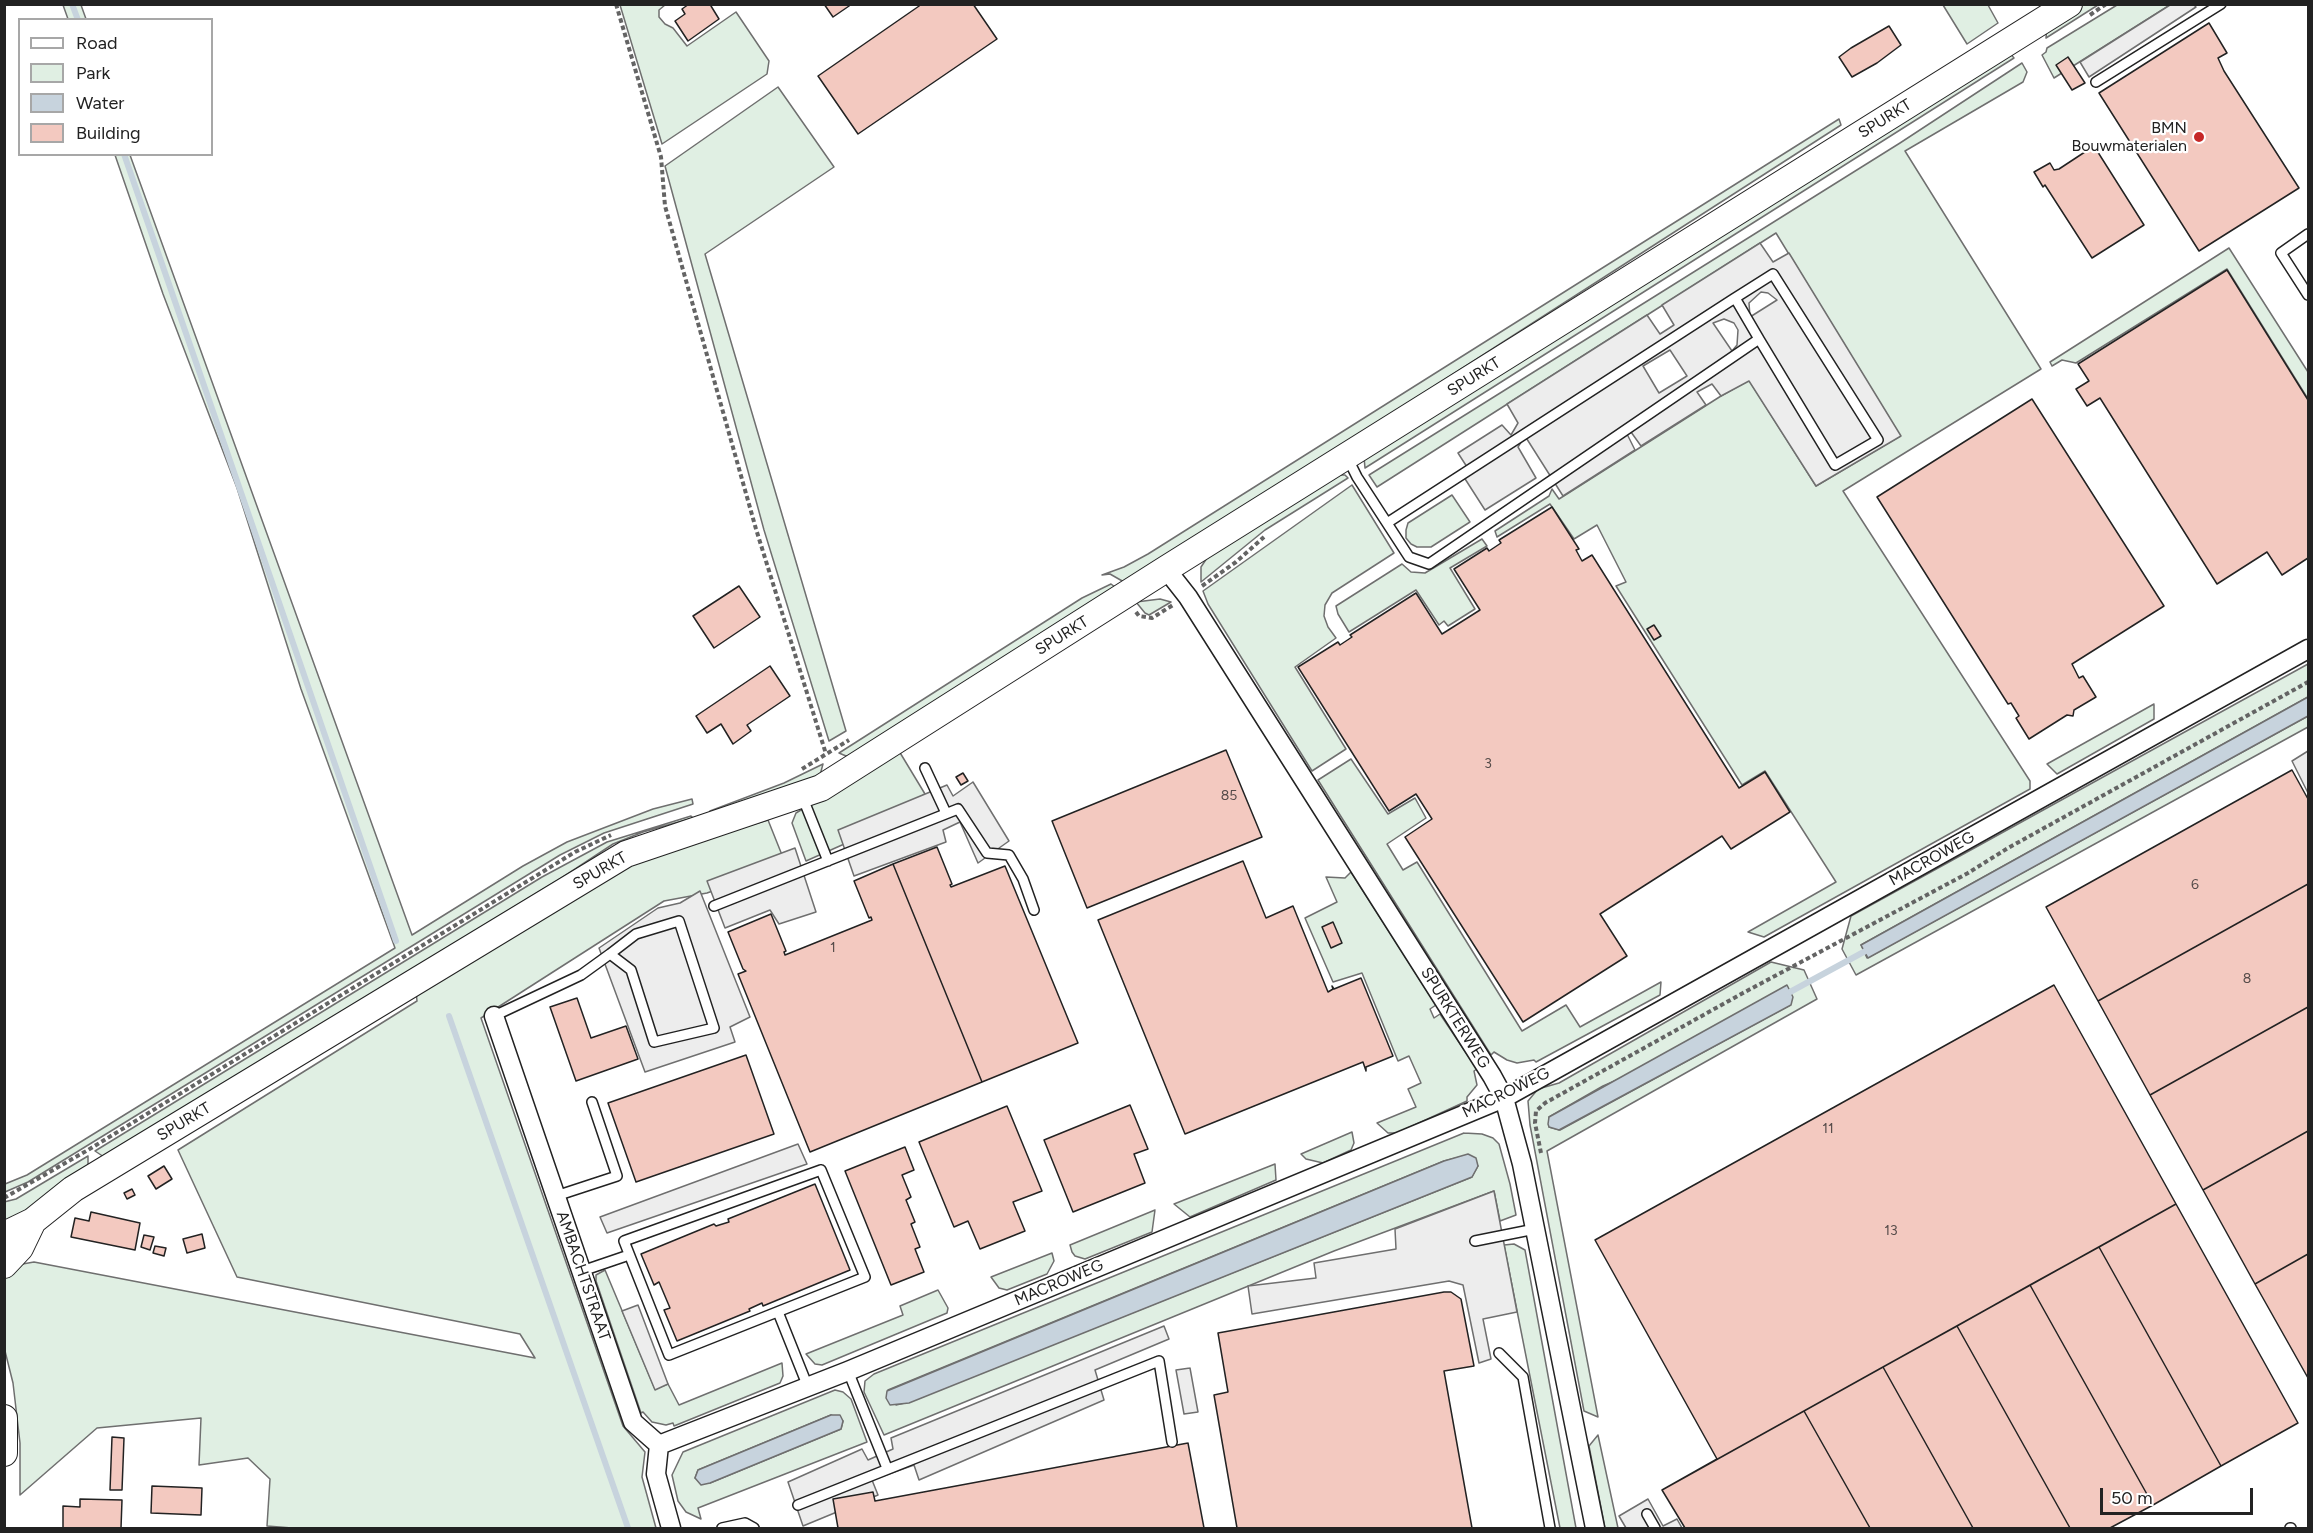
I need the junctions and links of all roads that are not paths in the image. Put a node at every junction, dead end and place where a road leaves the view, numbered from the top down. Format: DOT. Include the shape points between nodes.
graph roads {
  1 [pos="2069,4"];
  2 [pos="2221,4"];
  3 [pos="2096,82"];
  4 [pos="2308,234"];
  5 [pos="2308,295"];
  6 [pos="1735,298"];
  7 [pos="1759,339"];
  8 [pos="1347,456"];
  9 [pos="1387,523"];
  10 [pos="1167,569"];
  11 [pos="2308,649"];
  12 [pos="925,768"];
  13 [pos="802,796"];
  14 [pos="946,813"];
  15 [pos="828,861"];
  16 [pos="714,906"];
  17 [pos="1034,910"];
  18 [pos="610,954"];
  19 [pos="494,1016"];
  20 [pos="1504,1098"];
  21 [pos="592,1102"];
  22 [pos="556,1196"];
  23 [pos="33,1221"];
  24 [pos="1535,1228"];
  25 [pos="4,1235"];
  26 [pos="1475,1241"];
  27 [pos="629,1255"];
  28 [pos="4,1265"];
  29 [pos="582,1271"];
  30 [pos="778,1312"];
  31 [pos="1499,1353"];
  32 [pos="848,1371"];
  33 [pos="808,1387"];
  34 [pos="4,1418"];
  35 [pos="1172,1442"];
  36 [pos="659,1445"];
  37 [pos="4,1453"];
  38 [pos="886,1468"];
  39 [pos="798,1504"];
  40 [pos="1647,1514"];
  41 [pos="671,1528"];
  42 [pos="723,1528"];
  43 [pos="754,1528"];
  44 [pos="1550,1528"];
  45 [pos="1595,1528"];
  46 [pos="1655,1528"];
  1 -- 8 [label="street, SPURKT"];
  2 -- 3 [label="lane"];
  4 -- 5 [label="lane" via="2281,253"];
  6 -- 7 [label="lane"];
  6 -- 7 [label="lane" via="1773,274 1878,440 1835,465"];
  6 -- 9 [label="lane"];
  7 -- 9 [label="lane" via="1429,564 1409,557"];
  8 -- 9 [label="lane"];
  8 -- 10 [label="street, SPURKT"];
  10 -- 13 [label="street, SPURKT" via="839,777"];
  10 -- 20 [label="street, SPURKTERWEG"];
  11 -- 20 [label="street, MACROWEG"];
  12 -- 14 [label="lane"];
  13 -- 15 [label="lane"];
  13 -- 23 [label="street, SPURKT" via="626,854 73,1189"];
  14 -- 15 [label="lane"];
  14 -- 17 [label="lane" via="958,808 987,853 1009,855"];
  15 -- 16 [label="lane"];
  18 -- 18 [label="lane" via="636,934 679,921 714,1028 654,1042 631,970"];
  18 -- 19 [label="lane" via="581,975"];
  19 -- 22 [label="street, AMBACHTSTRAAT"];
  20 -- 24 [label="street, SPURKTERWEG"];
  20 -- 32 [label="street, MACROWEG"];
  21 -- 22 [label="lane" via="618,1176"];
  22 -- 29 [label="street, AMBACHTSTRAAT"];
  23 -- 25 [label="street, SPURKT"];
  23 -- 28 [label="street, SPURKT" via="20,1248"];
  24 -- 26 [label="lane"];
  24 -- 45 [label="street, SPURKTERWEG"];
  27 -- 29 [label="lane"];
  27 -- 30 [label="lane" via="669,1355"];
  27 -- 30 [label="lane" via="624,1242 821,1170 865,1277"];
  29 -- 36 [label="street, AMBACHTSTRAAT" via="633,1422"];
  30 -- 33 [label="lane"];
  31 -- 44 [label="lane" via="1523,1377"];
  32 -- 33 [label="street, MACROWEG"];
  32 -- 38 [label="lane"];
  33 -- 36 [label="street, MACROWEG"];
  34 -- 37 [label="street"];
  35 -- 38 [label="lane" via="1159,1361"];
  36 -- 41 [label="street" via="656,1474"];
  38 -- 39 [label="lane"];
  40 -- 46 [label="lane"];
  42 -- 43 [label="lane" via="745,1523"];
}
